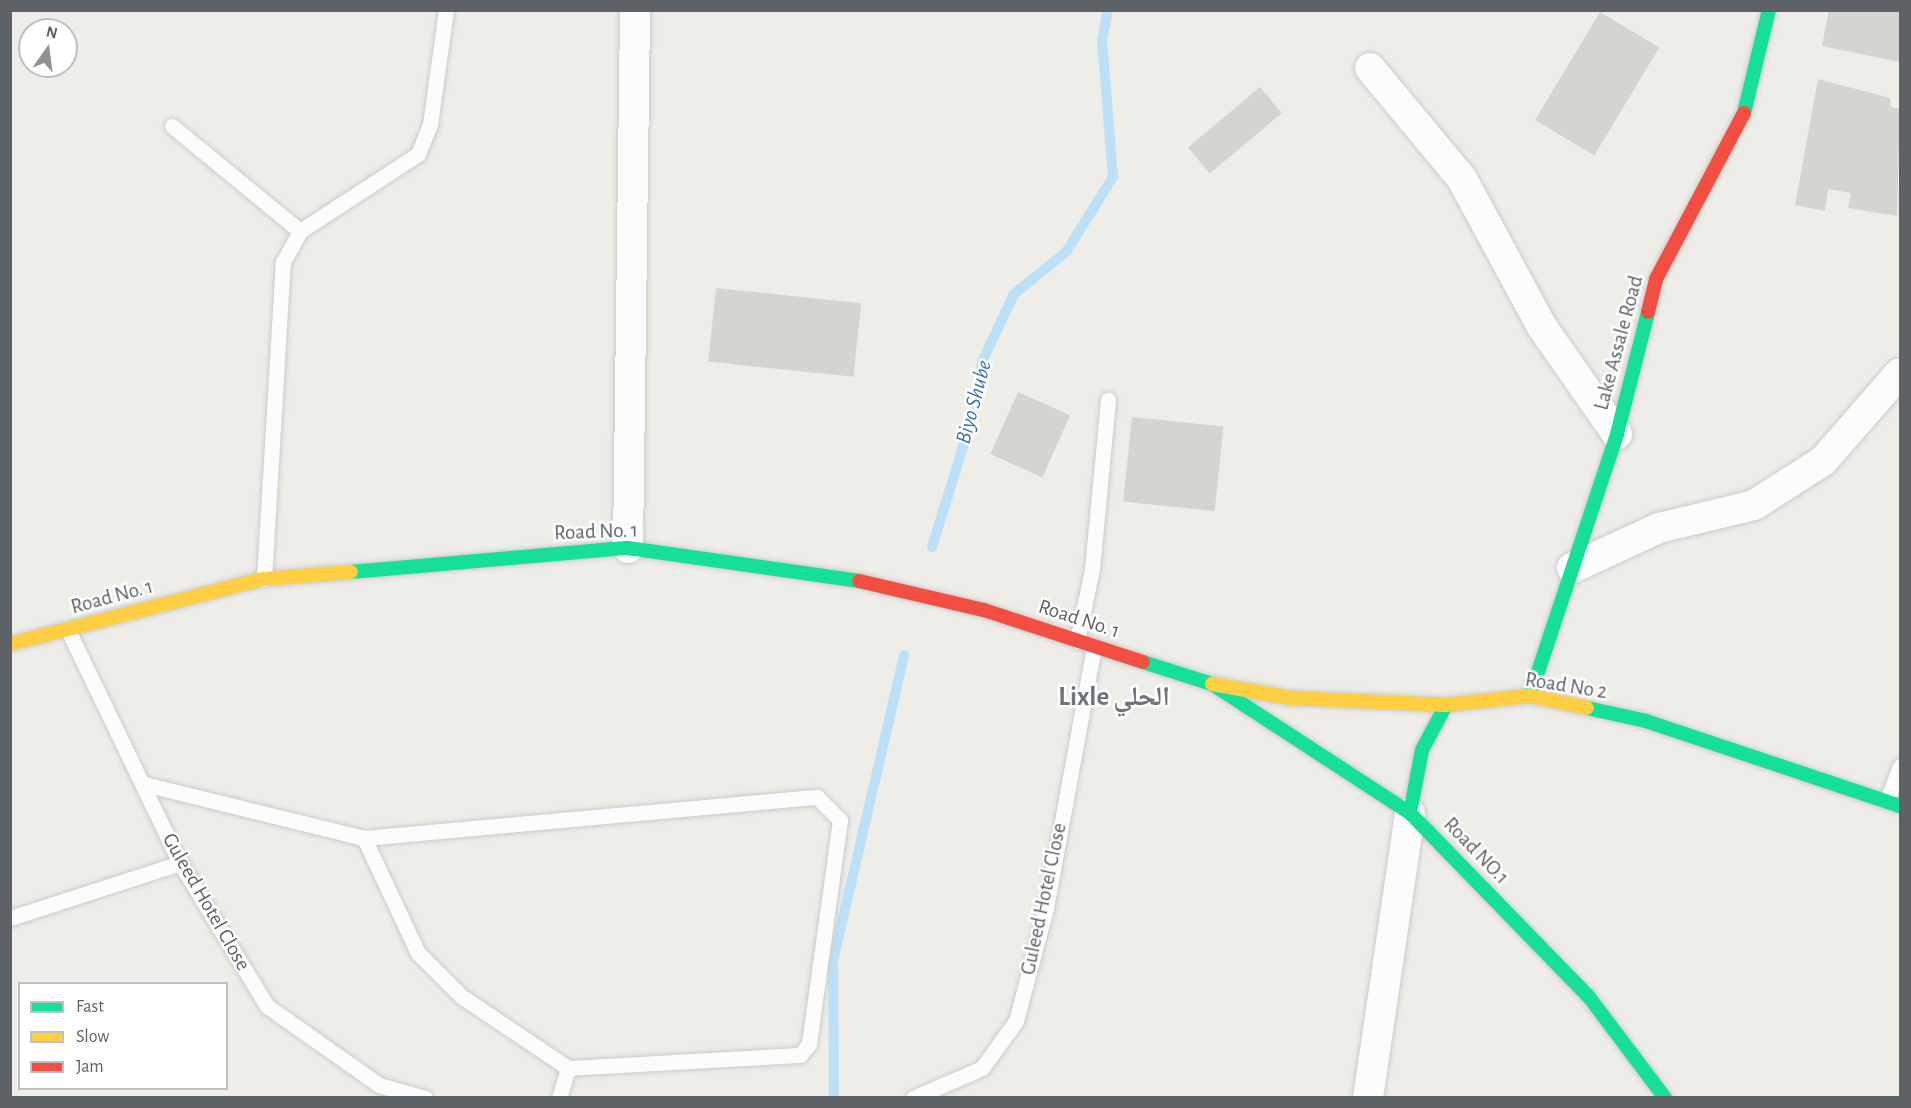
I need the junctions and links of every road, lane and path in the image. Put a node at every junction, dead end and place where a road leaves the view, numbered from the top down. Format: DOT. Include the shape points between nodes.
graph roads {
  1 [pos="446,10"];
  2 [pos="635,10"];
  3 [pos="1769,10"];
  4 [pos="1370,68"];
  5 [pos="172,126"];
  6 [pos="300,231"];
  7 [pos="1899,374"];
  8 [pos="1108,400"];
  9 [pos="1617,434"];
  10 [pos="628,548"];
  11 [pos="1572,567"];
  12 [pos="264,579"];
  13 [pos="68,630"];
  14 [pos="1077,641"];
  15 [pos="10,644"];
  16 [pos="1094,646"];
  17 [pos="1212,684"];
  18 [pos="1530,696"];
  19 [pos="1446,705"];
  20 [pos="1900,766"];
  21 [pos="144,784"];
  22 [pos="1894,803"];
  23 [pos="1410,813"];
  24 [pos="364,838"];
  25 [pos="180,862"];
  26 [pos="10,918"];
  27 [pos="568,1068"];
  28 [pos="425,1098"];
  29 [pos="559,1098"];
  30 [pos="913,1098"];
  31 [pos="1368,1098"];
  32 [pos="1665,1098"];
  1 -- 6 [label="lane" via="430,124 418,154"];
  2 -- 10 [label="street"];
  3 -- 9 [label="main road, Lake Assale Road" via="1742,123 1656,279"];
  4 -- 9 [label="street" via="1462,179 1542,327"];
  5 -- 6 [label="lane"];
  6 -- 12 [label="lane" via="283,262"];
  7 -- 11 [label="street" via="1823,461 1754,505 1659,528"];
  8 -- 14 [label="lane" via="1092,569"];
  9 -- 11 [label="main road, Lake Assale Road"];
  10 -- 12 [label="main road, Road No. 1"];
  10 -- 14 [label="main road, Road No. 1" via="810,570 984,610"];
  11 -- 18 [label="main road, Lake Assale Road"];
  12 -- 13 [label="main road, Road No. 1"];
  13 -- 15 [label="main road, Road No. 1"];
  13 -- 21 [label="lane, Guleed Hotel Close"];
  14 -- 16 [label="main road, Road No. 1"];
  16 -- 17 [label="main road, Road No. 1"];
  16 -- 30 [label="lane, Guleed Hotel Close" via="1046,908 1016,1021 982,1068"];
  17 -- 19 [label="main road, Road No 2" via="1290,698"];
  17 -- 23 [label="main road, Road NO.1"];
  18 -- 19 [label="main road, Road No 2"];
  18 -- 22 [label="main road, Road No 2" via="1646,721"];
  19 -- 23 [label="main road" via="1422,750"];
  20 -- 22 [label="lane"];
  21 -- 24 [label="lane"];
  21 -- 25 [label="lane, Guleed Hotel Close"];
  23 -- 31 [label="street"];
  23 -- 32 [label="main road, Road NO.1" via="1589,997"];
  24 -- 27 [label="lane" via="418,953 461,996"];
  24 -- 27 [label="lane" via="817,797 831,806 840,820 809,1044 800,1055"];
  25 -- 26 [label="lane"];
  25 -- 28 [label="lane, Guleed Hotel Close" via="267,1006 380,1085"];
  27 -- 29 [label="lane"];
}
